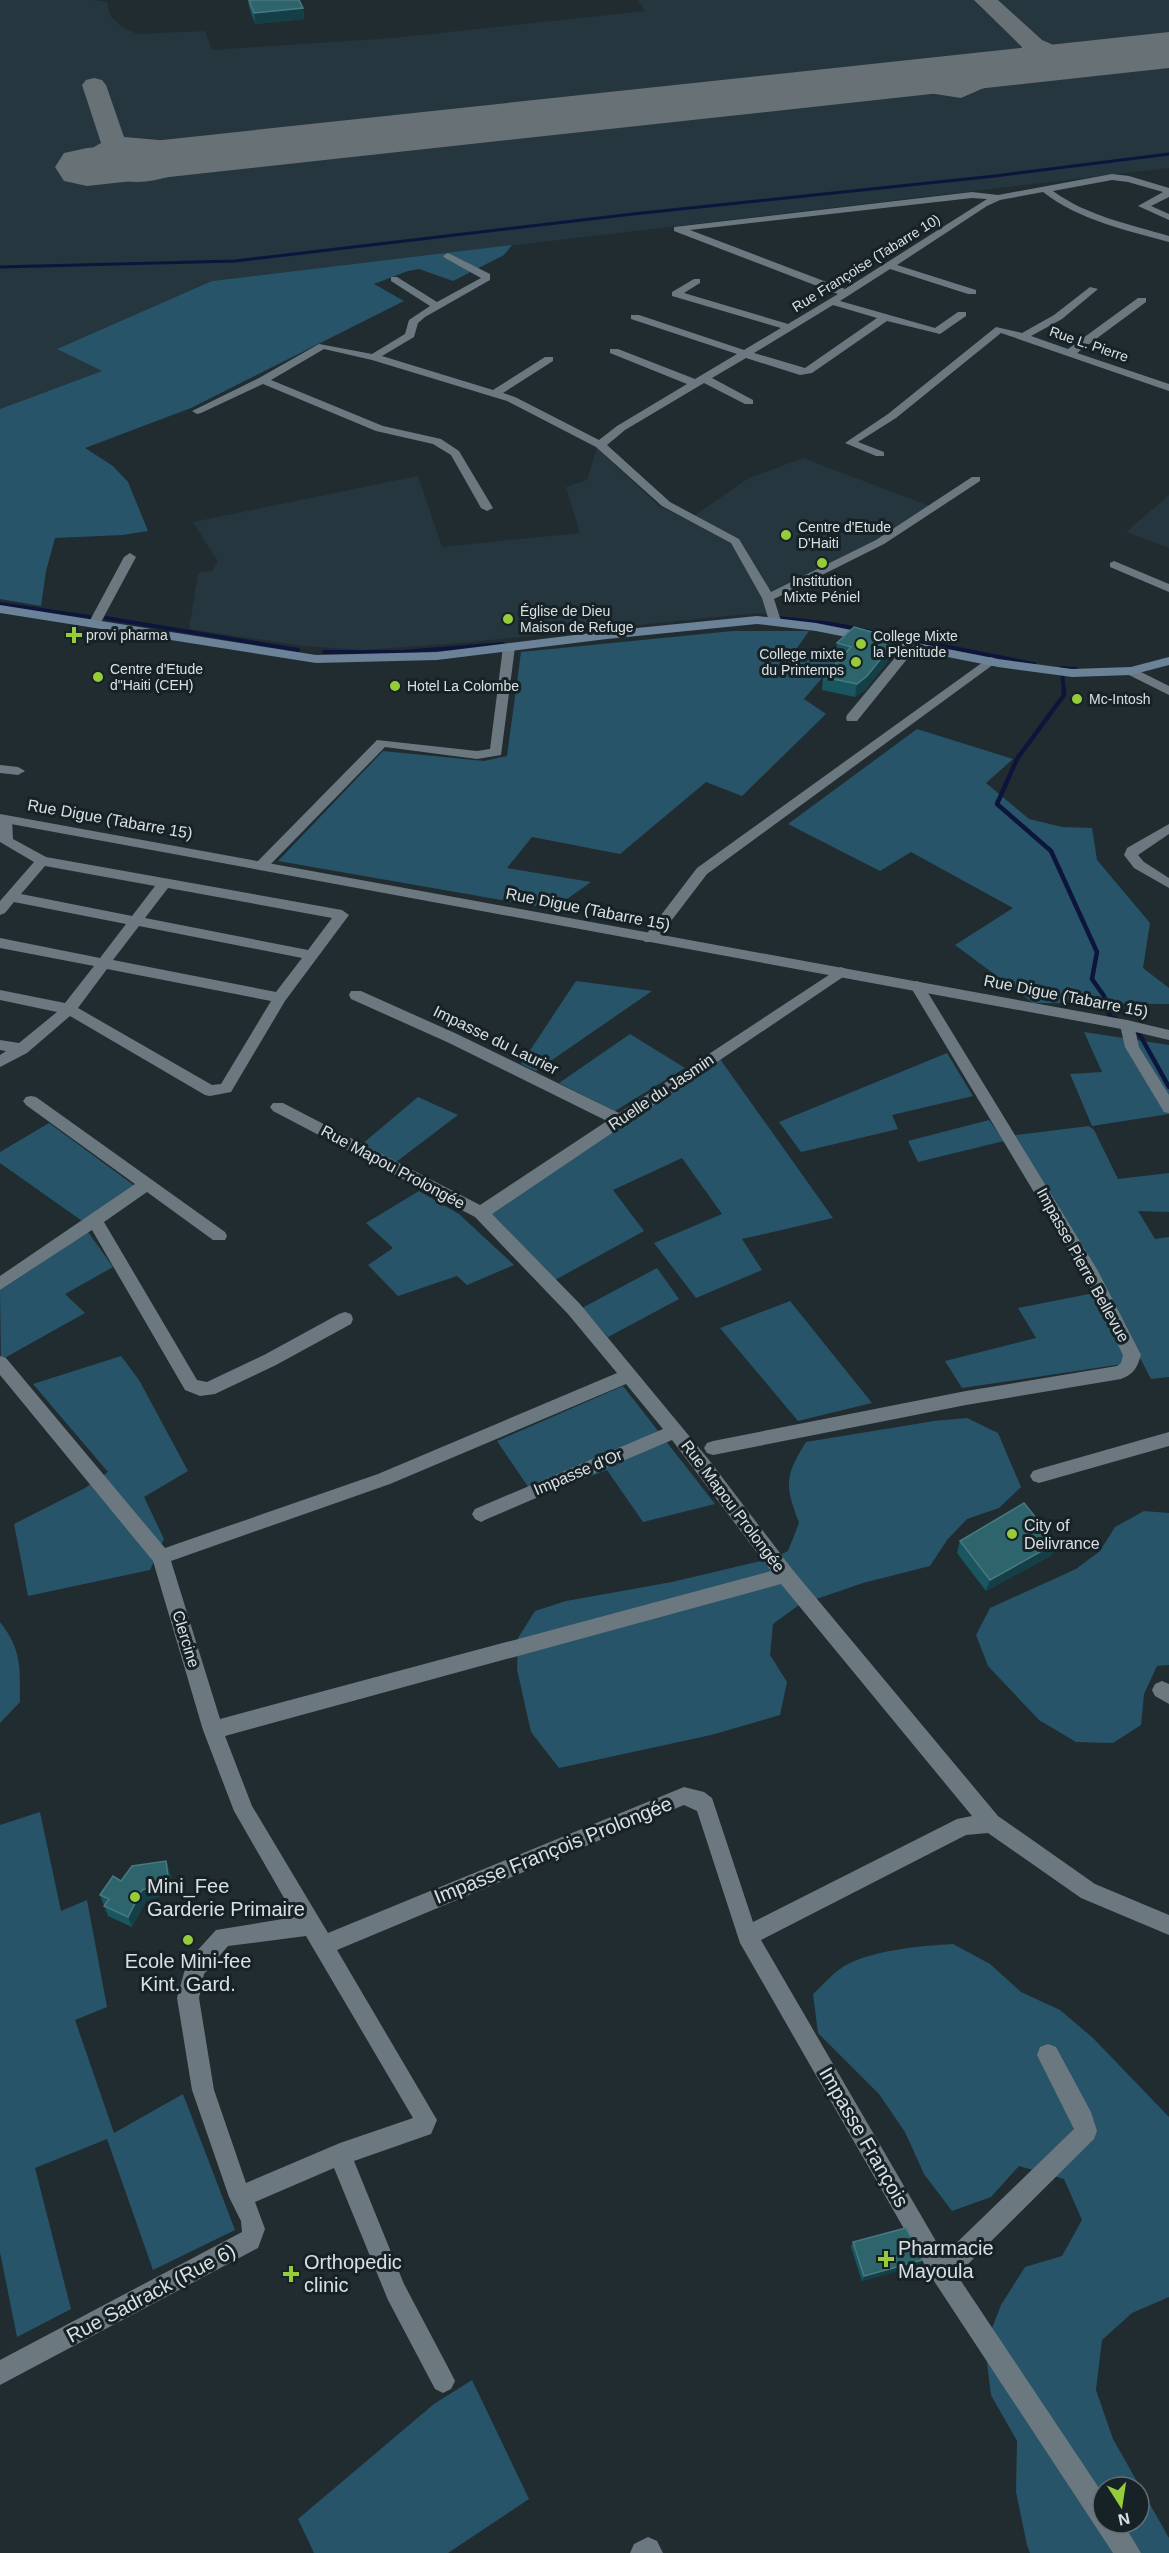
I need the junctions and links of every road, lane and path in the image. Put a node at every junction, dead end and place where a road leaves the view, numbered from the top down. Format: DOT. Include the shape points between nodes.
graph roads {
  1 [pos="1043,188"];
  2 [pos="1169,192"];
  3 [pos="998,198"];
  4 [pos="1169,217"];
  5 [pos="1169,239"];
  6 [pos="448,256"];
  7 [pos="891,266"];
  8 [pos="393,279"];
  9 [pos="697,280"];
  10 [pos="1093,289"];
  11 [pos="972,292"];
  12 [pos="846,293"];
  13 [pos="1142,300"];
  14 [pos="832,302"];
  15 [pos="437,306"];
  16 [pos="962,314"];
  17 [pos="635,317"];
  18 [pos="886,317"];
  19 [pos="788,327"];
  20 [pos="1022,337"];
  21 [pos="614,351"];
  22 [pos="1070,353"];
  23 [pos="745,355"];
  24 [pos="374,357"];
  25 [pos="549,359"];
  26 [pos="263,380"];
  27 [pos="701,382"];
  28 [pos="1169,388"];
  29 [pos="494,394"];
  30 [pos="749,402"];
  31 [pos="197,411"];
  32 [pos="600,445"];
  33 [pos="880,454"];
  34 [pos="976,479"];
  35 [pos="487,508"];
  36 [pos="130,556"];
  37 [pos="1113,565"];
  38 [pos="1169,588"];
  39 [pos="768,598"];
  40 [pos="0,609"];
  41 [pos="775,621"];
  42 [pos="94,624"];
  43 [pos="912,645"];
  44 [pos="509,647"];
  45 [pos="990,661"];
  46 [pos="1169,661"];
  47 [pos="1131,671"];
  48 [pos="1169,691"];
  49 [pos="852,718"];
  50 [pos="0,769"];
  51 [pos="18,771"];
  52 [pos="2,818"];
  53 [pos="1169,828"];
  54 [pos="42,861"];
  55 [pos="262,865"];
  56 [pos="165,882"];
  57 [pos="1169,884"];
  58 [pos="11,897"];
  59 [pos="0,910"];
  60 [pos="135,922"];
  61 [pos="650,939"];
  62 [pos="0,943"];
  63 [pos="311,955"];
  64 [pos="105,962"];
  65 [pos="841,972"];
  66 [pos="917,986"];
  67 [pos="0,995"];
  68 [pos="356,995"];
  69 [pos="280,998"];
  70 [pos="69,1009"];
  71 [pos="1134,1027"];
  72 [pos="1169,1035"];
  73 [pos="0,1045"];
  74 [pos="22,1049"];
  75 [pos="0,1062"];
  76 [pos="31,1101"];
  77 [pos="278,1107"];
  78 [pos="1169,1108"];
  79 [pos="619,1120"];
  80 [pos="146,1185"];
  81 [pos="481,1213"];
  82 [pos="95,1221"];
  83 [pos="219,1236"];
  84 [pos="0,1284"];
  85 [pos="345,1319"];
  86 [pos="0,1363"];
  87 [pos="629,1375"];
  88 [pos="675,1431"];
  89 [pos="1169,1439"];
  90 [pos="713,1448"];
  91 [pos="1039,1476"];
  92 [pos="481,1514"];
  93 [pos="161,1557"];
  94 [pos="785,1575"];
  95 [pos="213,1730"];
  96 [pos="991,1823"];
  97 [pos="312,1924"];
  98 [pos="1169,1925"];
  99 [pos="747,1936"];
  100 [pos="324,1945"];
  101 [pos="1048,2055"];
  102 [pos="340,2154"];
  103 [pos="240,2197"];
  104 [pos="942,2273"];
  105 [pos="0,2373"];
  106 [pos="443,2381"];
  107 [pos="1091,2498"];
  108 [pos="1116,2535"];
  109 [pos="643,2553"];
  110 [pos="650,2553"];
  111 [pos="1128,2553"];
  1 -- 2 [label="street, Rue Françoise (Tabarre 10)" via="1121,177"];
  1 -- 3 [label="street, Rue Françoise (Tabarre 10)"];
  1 -- 5 [label="street" via="1067,206 1091,216"];
  2 -- 4 [label="street" via="1143,206"];
  3 -- 7 [label="street, Rue Françoise (Tabarre 10)"];
  3 -- 12 [label="street" via="972,195 677,229"];
  6 -- 15 [label="street" via="487,276"];
  7 -- 11 [label="street"];
  7 -- 12 [label="street, Rue Françoise (Tabarre 10)"];
  8 -- 15 [label="street"];
  9 -- 19 [label="street" via="676,294"];
  10 -- 20 [label="street" via="1058,317"];
  12 -- 14 [label="street, Rue Françoise (Tabarre 10)"];
  13 -- 22 [label="street"];
  14 -- 18 [label="street"];
  14 -- 19 [label="street, Rue Françoise (Tabarre 10)"];
  15 -- 24 [label="street" via="412,322 410,335"];
  16 -- 18 [label="street" via="936,332"];
  17 -- 23 [label="street"];
  18 -- 23 [label="street" via="804,372"];
  19 -- 23 [label="street, Rue Françoise (Tabarre 10)"];
  20 -- 22 [label="street, Rue L. Pierre"];
  20 -- 33 [label="street, Rue L. Pierre" via="1000,330 892,416 850,443"];
  21 -- 27 [label="street"];
  22 -- 28 [label="street, Rue L. Pierre"];
  23 -- 27 [label="street, Rue Françoise (Tabarre 10)"];
  24 -- 26 [label="street" via="323,346"];
  24 -- 29 [label="street"];
  25 -- 29 [label="street"];
  26 -- 31 [label="street"];
  26 -- 35 [label="street" via="380,429 437,441 455,453"];
  27 -- 30 [label="street"];
  27 -- 32 [label="street, Rue Françoise (Tabarre 10)" via="621,428"];
  29 -- 32 [label="street"];
  32 -- 39 [label="street" via="666,504 735,541"];
  34 -- 39 [label="street" via="880,542"];
  36 -- 42 [label="street"];
  37 -- 38 [label="street"];
  39 -- 41 [label="street"];
  40 -- 42 [label="main road"];
  41 -- 43 [label="main road"];
  41 -- 44 [label="main road" via="714,623"];
  42 -- 44 [label="main road" via="316,659 427,656"];
  43 -- 45 [label="main road"];
  43 -- 49 [label="street"];
  44 -- 55 [label="street" via="496,752 477,755 382,742"];
  45 -- 47 [label="main road" via="1072,673"];
  45 -- 61 [label="street" via="702,871"];
  46 -- 47 [label="main road"];
  47 -- 48 [label="street"];
  50 -- 51 [label="street"];
  52 -- 54 [label="street" via="6,841"];
  52 -- 55 [label="street, Rue Digue (Tabarre 15)"];
  53 -- 57 [label="street" via="1131,855 1139,865"];
  54 -- 56 [label="street"];
  54 -- 58 [label="street"];
  55 -- 61 [label="street, Rue Digue (Tabarre 15)"];
  56 -- 60 [label="street"];
  56 -- 63 [label="street" via="342,915"];
  58 -- 59 [label="street"];
  58 -- 60 [label="street"];
  60 -- 63 [label="street"];
  60 -- 64 [label="street"];
  61 -- 65 [label="street, Rue Digue (Tabarre 15)"];
  62 -- 64 [label="street"];
  63 -- 69 [label="street"];
  64 -- 69 [label="street"];
  64 -- 70 [label="street"];
  65 -- 66 [label="street, Rue Digue (Tabarre 15)"];
  65 -- 79 [label="street, Ruelle du Jasmin"];
  66 -- 71 [label="street, Rue Digue (Tabarre 15)"];
  66 -- 90 [label="street, Impasse Pierre Bellevue" via="1092,1275 1132,1355 1129,1366 1121,1372"];
  67 -- 70 [label="street"];
  68 -- 79 [label="street, Impasse du Laurier"];
  69 -- 70 [label="street" via="226,1088 210,1091"];
  70 -- 74 [label="street"];
  71 -- 72 [label="street, Rue Digue (Tabarre 15)"];
  71 -- 78 [label="street" via="1128,1037 1132,1047"];
  73 -- 74 [label="street"];
  74 -- 75 [label="street"];
  76 -- 80 [label="street"];
  77 -- 81 [label="street, Rue Mapou Prolongée"];
  79 -- 81 [label="street, Ruelle du Jasmin"];
  80 -- 82 [label="street"];
  80 -- 83 [label="street"];
  81 -- 87 [label="street, Rue Mapou Prolongée" via="574,1309"];
  82 -- 84 [label="street"];
  82 -- 85 [label="street" via="191,1385 200,1389 209,1389"];
  86 -- 93 [label="street, Clercine"];
  87 -- 88 [label="street, Rue Mapou Prolongée"];
  87 -- 93 [label="street" via="384,1479"];
  88 -- 92 [label="street, Impasse d'Or"];
  88 -- 94 [label="street, Rue Mapou Prolongée"];
  89 -- 91 [label="street"];
  93 -- 95 [label="street, Clercine"];
  94 -- 95 [label="street"];
  94 -- 96 [label="street, Rue Mapou Prolongée"];
  95 -- 97 [label="street, Clercine" via="244,1811"];
  96 -- 98 [label="street, Rue Mapou Prolongée" via="1088,1891"];
  96 -- 99 [label="street" via="964,1826"];
  97 -- 100 [label="street, Clercine"];
  97 -- 103 [label="street, Rue Sadrack (Rue 6)" via="223,1937 194,1970 188,1998 203,2090"];
  99 -- 100 [label="street, Impasse François Prolongée" via="705,1805 684,1796"];
  99 -- 104 [label="street, Impasse François"];
  100 -- 102 [label="street" via="426,2120 423,2126"];
  101 -- 104 [label="street" via="1086,2131"];
  102 -- 103 [label="street"];
  102 -- 106 [label="street" via="396,2292"];
  103 -- 105 [label="street, Rue Sadrack (Rue 6)" via="254,2224 250,2240"];
  104 -- 107 [label="street, Impasse François"];
  108 -- 111 [label="street"];
  109 -- 110 [label="street"];
}
